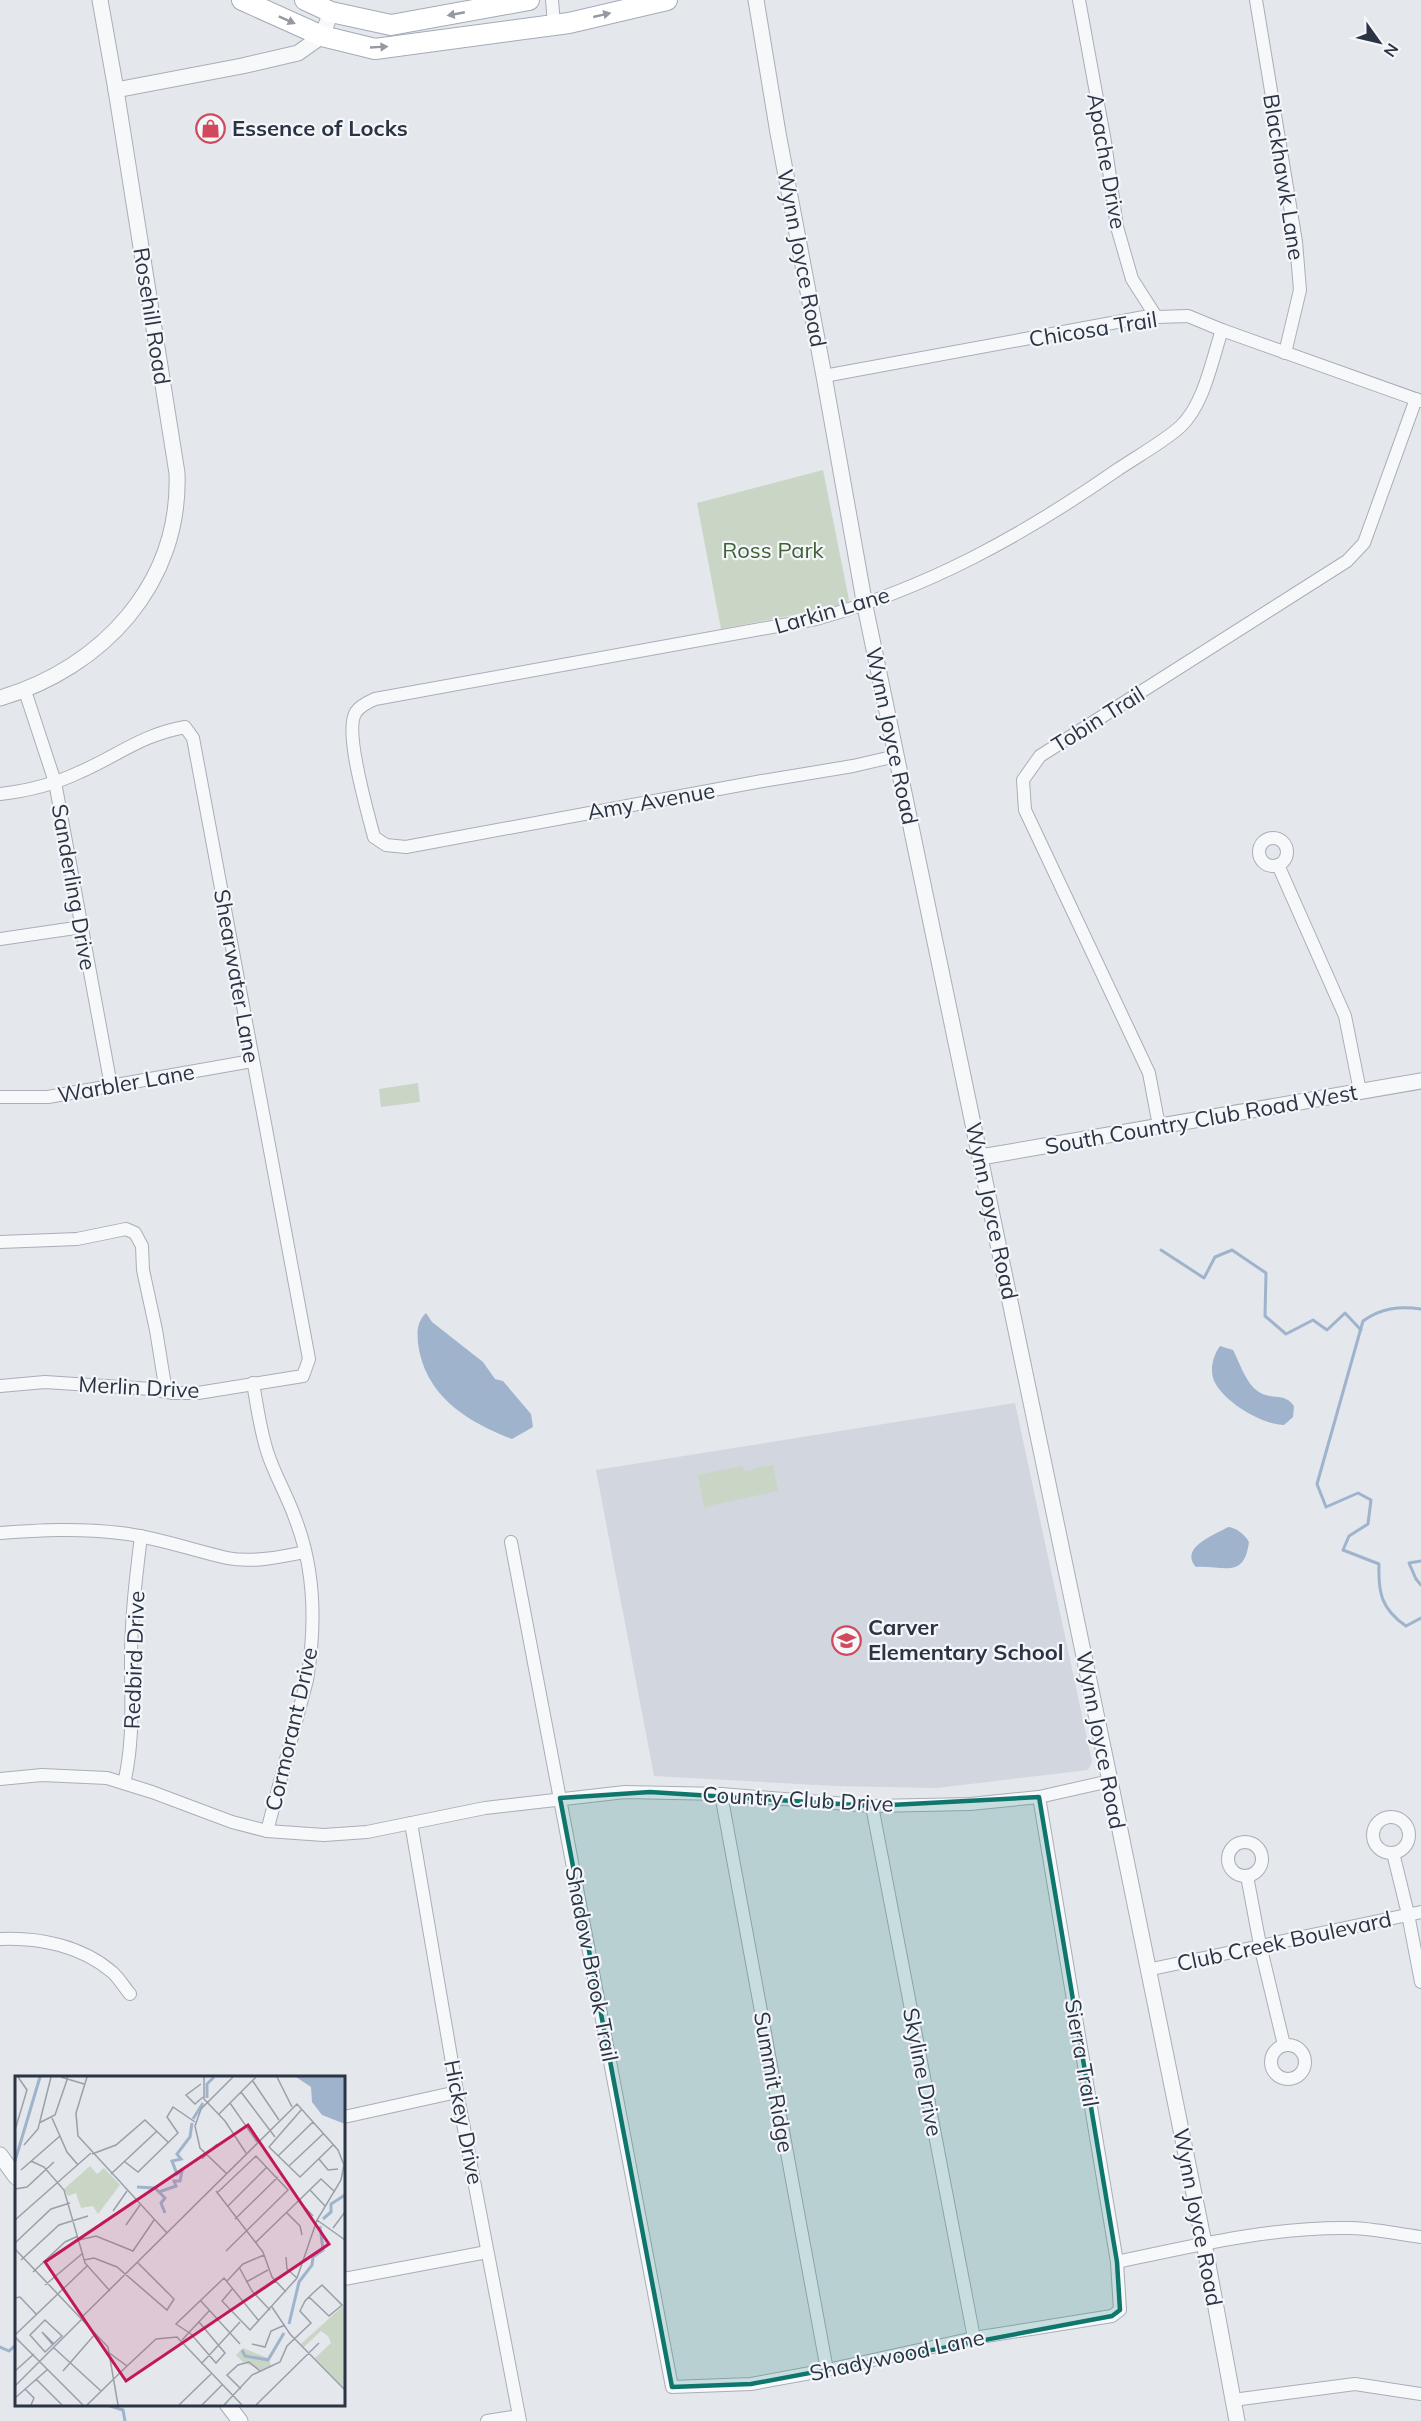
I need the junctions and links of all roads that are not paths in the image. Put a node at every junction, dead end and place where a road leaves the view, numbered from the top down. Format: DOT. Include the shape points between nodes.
graph roads {
  1 [pos="100,0"];
  2 [pos="242,0"];
  3 [pos="305,0"];
  4 [pos="529,0"];
  5 [pos="552,0"];
  6 [pos="667,0"];
  7 [pos="756,0"];
  8 [pos="1079,0"];
  9 [pos="1256,0"];
  10 [pos="331,12"];
  11 [pos="554,24"];
  12 [pos="322,36"];
  13 [pos="116,90"];
  14 [pos="1155,315"];
  15 [pos="1222,330"];
  16 [pos="1285,353"];
  17 [pos="824,376"];
  18 [pos="1418,400"];
  19 [pos="865,606"];
  20 [pos="25,691"];
  21 [pos="0,698"];
  22 [pos="896,756"];
  23 [pos="55,782"];
  24 [pos="0,794"];
  25 [pos="406,848"];
  26 [pos="1278,865"];
  27 [pos="82,927"];
  28 [pos="0,939"];
  29 [pos="252,1061"];
  30 [pos="1421,1081"];
  31 [pos="111,1086"];
  32 [pos="1360,1091"];
  33 [pos="0,1097"];
  34 [pos="1159,1126"];
  35 [pos="981,1158"];
  36 [pos="0,1242"];
  37 [pos="306,1367"];
  38 [pos="253,1383"];
  39 [pos="0,1386"];
  40 [pos="166,1392"];
  41 [pos="0,1533"];
  42 [pos="141,1536"];
  43 [pos="511,1542"];
  44 [pos="305,1552"];
  45 [pos="0,1779"];
  46 [pos="1110,1781"];
  47 [pos="124,1783"];
  48 [pos="721,1794"];
  49 [pos="1039,1797"];
  50 [pos="560,1798"];
  51 [pos="872,1806"];
  52 [pos="411,1823"];
  53 [pos="267,1832"];
  54 [pos="1393,1853"];
  55 [pos="1247,1876"];
  56 [pos="1415,1913"];
  57 [pos="0,1938"];
  58 [pos="1260,1946"];
  59 [pos="1147,1970"];
  60 [pos="1421,1982"];
  61 [pos="130,1994"];
  62 [pos="1284,2045"];
  63 [pos="457,2092"];
  64 [pos="345,2117"];
  65 [pos="0,2155"];
  66 [pos="15,2176"];
  67 [pos="1421,2236"];
  68 [pos="1204,2243"];
  69 [pos="488,2252"];
  70 [pos="1117,2262"];
  71 [pos="345,2279"];
  72 [pos="1120,2310"];
  73 [pos="974,2338"];
  74 [pos="827,2370"];
  75 [pos="672,2387"];
  76 [pos="1421,2394"];
  77 [pos="1233,2400"];
  78 [pos="229,2406"];
  79 [pos="519,2418"];
  80 [pos="240,2421"];
  81 [pos="487,2421"];
  82 [pos="1237,2421"];
  1 -- 13 [label="street, Rosehill Road"];
  2 -- 12 [label="main road, one-way"];
  3 -- 10 [label="main road"];
  4 -- 10 [label="main road, one-way" via="391,25"];
  5 -- 11 [label="street"];
  11 -- 6 [label="main road, one-way"];
  7 -- 17 [label="street, Wynn Joyce Road"];
  8 -- 14 [label="street, Apache Drive" via="1117,227 1132,279"];
  9 -- 16 [label="street, Blackhawk Lane" via="1296,242 1300,290"];
  10 -- 12 [label="street"];
  12 -- 11 [label="main road, one-way" via="375,49"];
  12 -- 13 [label="street" via="298,53"];
  13 -- 20 [label="street, Rosehill Road" via="177,473 174,519 158,569 116,631 73,666"];
  14 -- 15 [label="street, Chicosa Trail" via="1188,316"];
  14 -- 17 [label="street, Chicosa Trail"];
  15 -- 16 [label="street, Chicosa Trail"];
  15 -- 19 [label="street, Larkin Lane" via="1200,396 1181,426 1079,496 976,558"];
  16 -- 18 [label="street, Chicosa Trail"];
  17 -- 19 [label="street, Wynn Joyce Road"];
  18 -- 34 [label="street, Tobin Trail" via="1364,543 1347,561 1040,756 1023,780 1024,810 1149,1073"];
  19 -- 22 [label="street, Wynn Joyce Road"];
  19 -- 25 [label="street, Larkin Lane" via="816,620 375,699 363,705 354,714 351,736 374,837 386,845"];
  20 -- 21 [label="street, Rosehill Road"];
  20 -- 23 [label="street, Sanderling Drive"];
  22 -- 25 [label="street, Amy Avenue"];
  22 -- 35 [label="street, Wynn Joyce Road"];
  23 -- 24 [label="street"];
  23 -- 27 [label="street, Sanderling Drive"];
  23 -- 29 [label="street, Shearwater Lane" via="151,735 185,727 193,738"];
  26 -- 32 [label="street" via="1345,1016"];
  27 -- 28 [label="street"];
  27 -- 31 [label="street, Sanderling Drive"];
  29 -- 31 [label="street, Warbler Lane"];
  29 -- 37 [label="street, Shearwater Lane" via="309,1359"];
  30 -- 32 [label="street, South Country Club Road West"];
  31 -- 33 [label="street, Warbler Lane" via="48,1097"];
  32 -- 34 [label="street, South Country Club Road West"];
  34 -- 35 [label="street, South Country Club Road West"];
  35 -- 46 [label="street, Wynn Joyce Road"];
  36 -- 40 [label="street" via="77,1239 126,1229 135,1233 142,1246"];
  37 -- 38 [label="street, Merlin Drive" via="303,1376"];
  38 -- 40 [label="street, Merlin Drive" via="198,1393"];
  38 -- 44 [label="street, Cormorant Drive" via="267,1452"];
  39 -- 40 [label="street, Merlin Drive" via="45,1382"];
  41 -- 42 [label="street" via="70,1529"];
  42 -- 44 [label="street" via="238,1559"];
  42 -- 47 [label="street, Redbird Drive" via="133,1611 132,1728"];
  43 -- 50 [label="street, Shadow Brook Trail"];
  44 -- 53 [label="street, Cormorant Drive" via="313,1605 311,1654"];
  45 -- 47 [label="street, Country Club Drive" via="71,1775"];
  46 -- 49 [label="street, Country Club Drive"];
  46 -- 59 [label="street, Wynn Joyce Road"];
  47 -- 53 [label="street, Country Club Drive"];
  48 -- 50 [label="street, Country Club Drive" via="625,1792"];
  48 -- 51 [label="street, Country Club Drive"];
  48 -- 74 [label="street, Summit Ridge"];
  49 -- 51 [label="street, Country Club Drive" via="970,1804"];
  49 -- 70 [label="street, Sierra Trail"];
  50 -- 52 [label="street, Country Club Drive"];
  50 -- 75 [label="street, Shadow Brook Trail"];
  51 -- 73 [label="street, Skyline Drive"];
  52 -- 53 [label="street, Country Club Drive" via="368,1832 324,1835"];
  52 -- 63 [label="street, Hickey Drive"];
  54 -- 56 [label="street"];
  55 -- 58 [label="street"];
  56 -- 58 [label="street, Club Creek Boulevard"];
  56 -- 60 [label="street"];
  57 -- 61 [label="street" via="52,1942 75,1951 101,1964"];
  58 -- 59 [label="street, Club Creek Boulevard"];
  58 -- 62 [label="street"];
  59 -- 68 [label="street, Wynn Joyce Road"];
  63 -- 64 [label="street"];
  63 -- 69 [label="street, Hickey Drive"];
  65 -- 66 [label="street"];
  67 -- 68 [label="street" via="1349,2228"];
  68 -- 70 [label="street"];
  68 -- 77 [label="street, Wynn Joyce Road"];
  69 -- 71 [label="street"];
  69 -- 79 [label="street, Hickey Drive"];
  70 -- 72 [label="street, Sierra Trail"];
  72 -- 73 [label="street, Shadywood Lane" via="1112,2316"];
  73 -- 74 [label="street, Shadywood Lane"];
  74 -- 75 [label="street, Shadywood Lane" via="751,2384"];
  76 -- 77 [label="street" via="1355,2384"];
  77 -- 82 [label="street, Wynn Joyce Road"];
  78 -- 80 [label="street"];
  79 -- 81 [label="street"];
}
